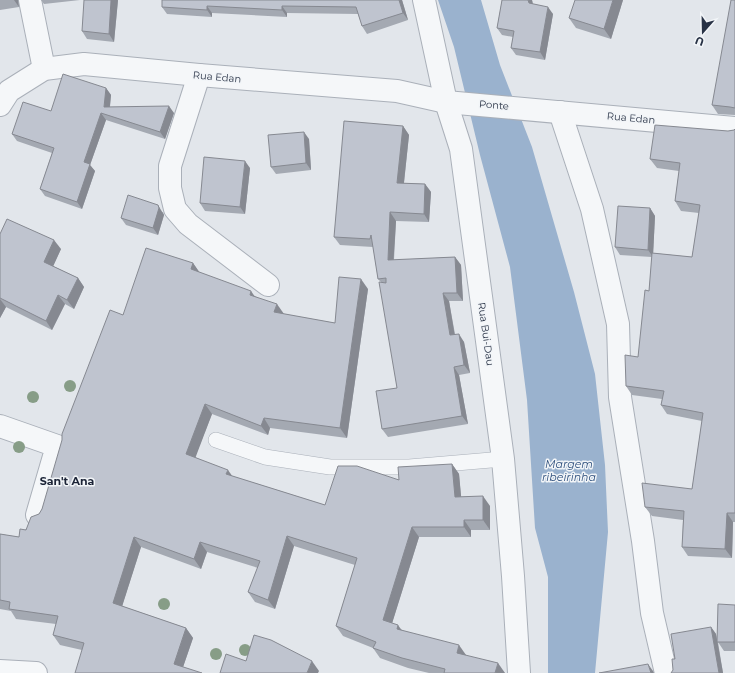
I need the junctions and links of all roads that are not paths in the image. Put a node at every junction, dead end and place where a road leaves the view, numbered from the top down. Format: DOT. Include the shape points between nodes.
graph roads {
  1 [pos="30,0"];
  2 [pos="424,0"];
  3 [pos="44,69"];
  4 [pos="199,75"];
  5 [pos="454,102"];
  6 [pos="0,105"];
  7 [pos="527,108"];
  8 [pos="560,112"];
  9 [pos="735,128"];
  10 [pos="268,285"];
  11 [pos="0,426"];
  12 [pos="216,440"];
  13 [pos="503,459"];
  14 [pos="37,515"];
  15 [pos="0,671"];
  16 [pos="36,673"];
  17 [pos="519,673"];
  18 [pos="666,673"];
  1 -- 3 [label="street"];
  2 -- 5 [label="street, Rua Bui-Dau"];
  3 -- 4 [label="street, Rua Edan" via="84,64"];
  3 -- 6 [label="street, Rua Edan" via="9,91"];
  4 -- 5 [label="street, Rua Edan" via="397,91"];
  4 -- 10 [label="street" via="170,166 170,188 175,209 188,224"];
  5 -- 7 [label="street, Ponte"];
  5 -- 13 [label="street, Rua Bui-Dau"];
  7 -- 8 [label="street, Rua Edan"];
  8 -- 9 [label="street, Rua Edan"];
  8 -- 18 [label="street" via="592,209 618,324 620,397 652,613"];
  11 -- 14 [label="street" via="56,446"];
  12 -- 13 [label="lane" via="265,457 330,467 409,467"];
  13 -- 17 [label="street, Rua Bui-Dau"];
  15 -- 16 [label="street"];
}
